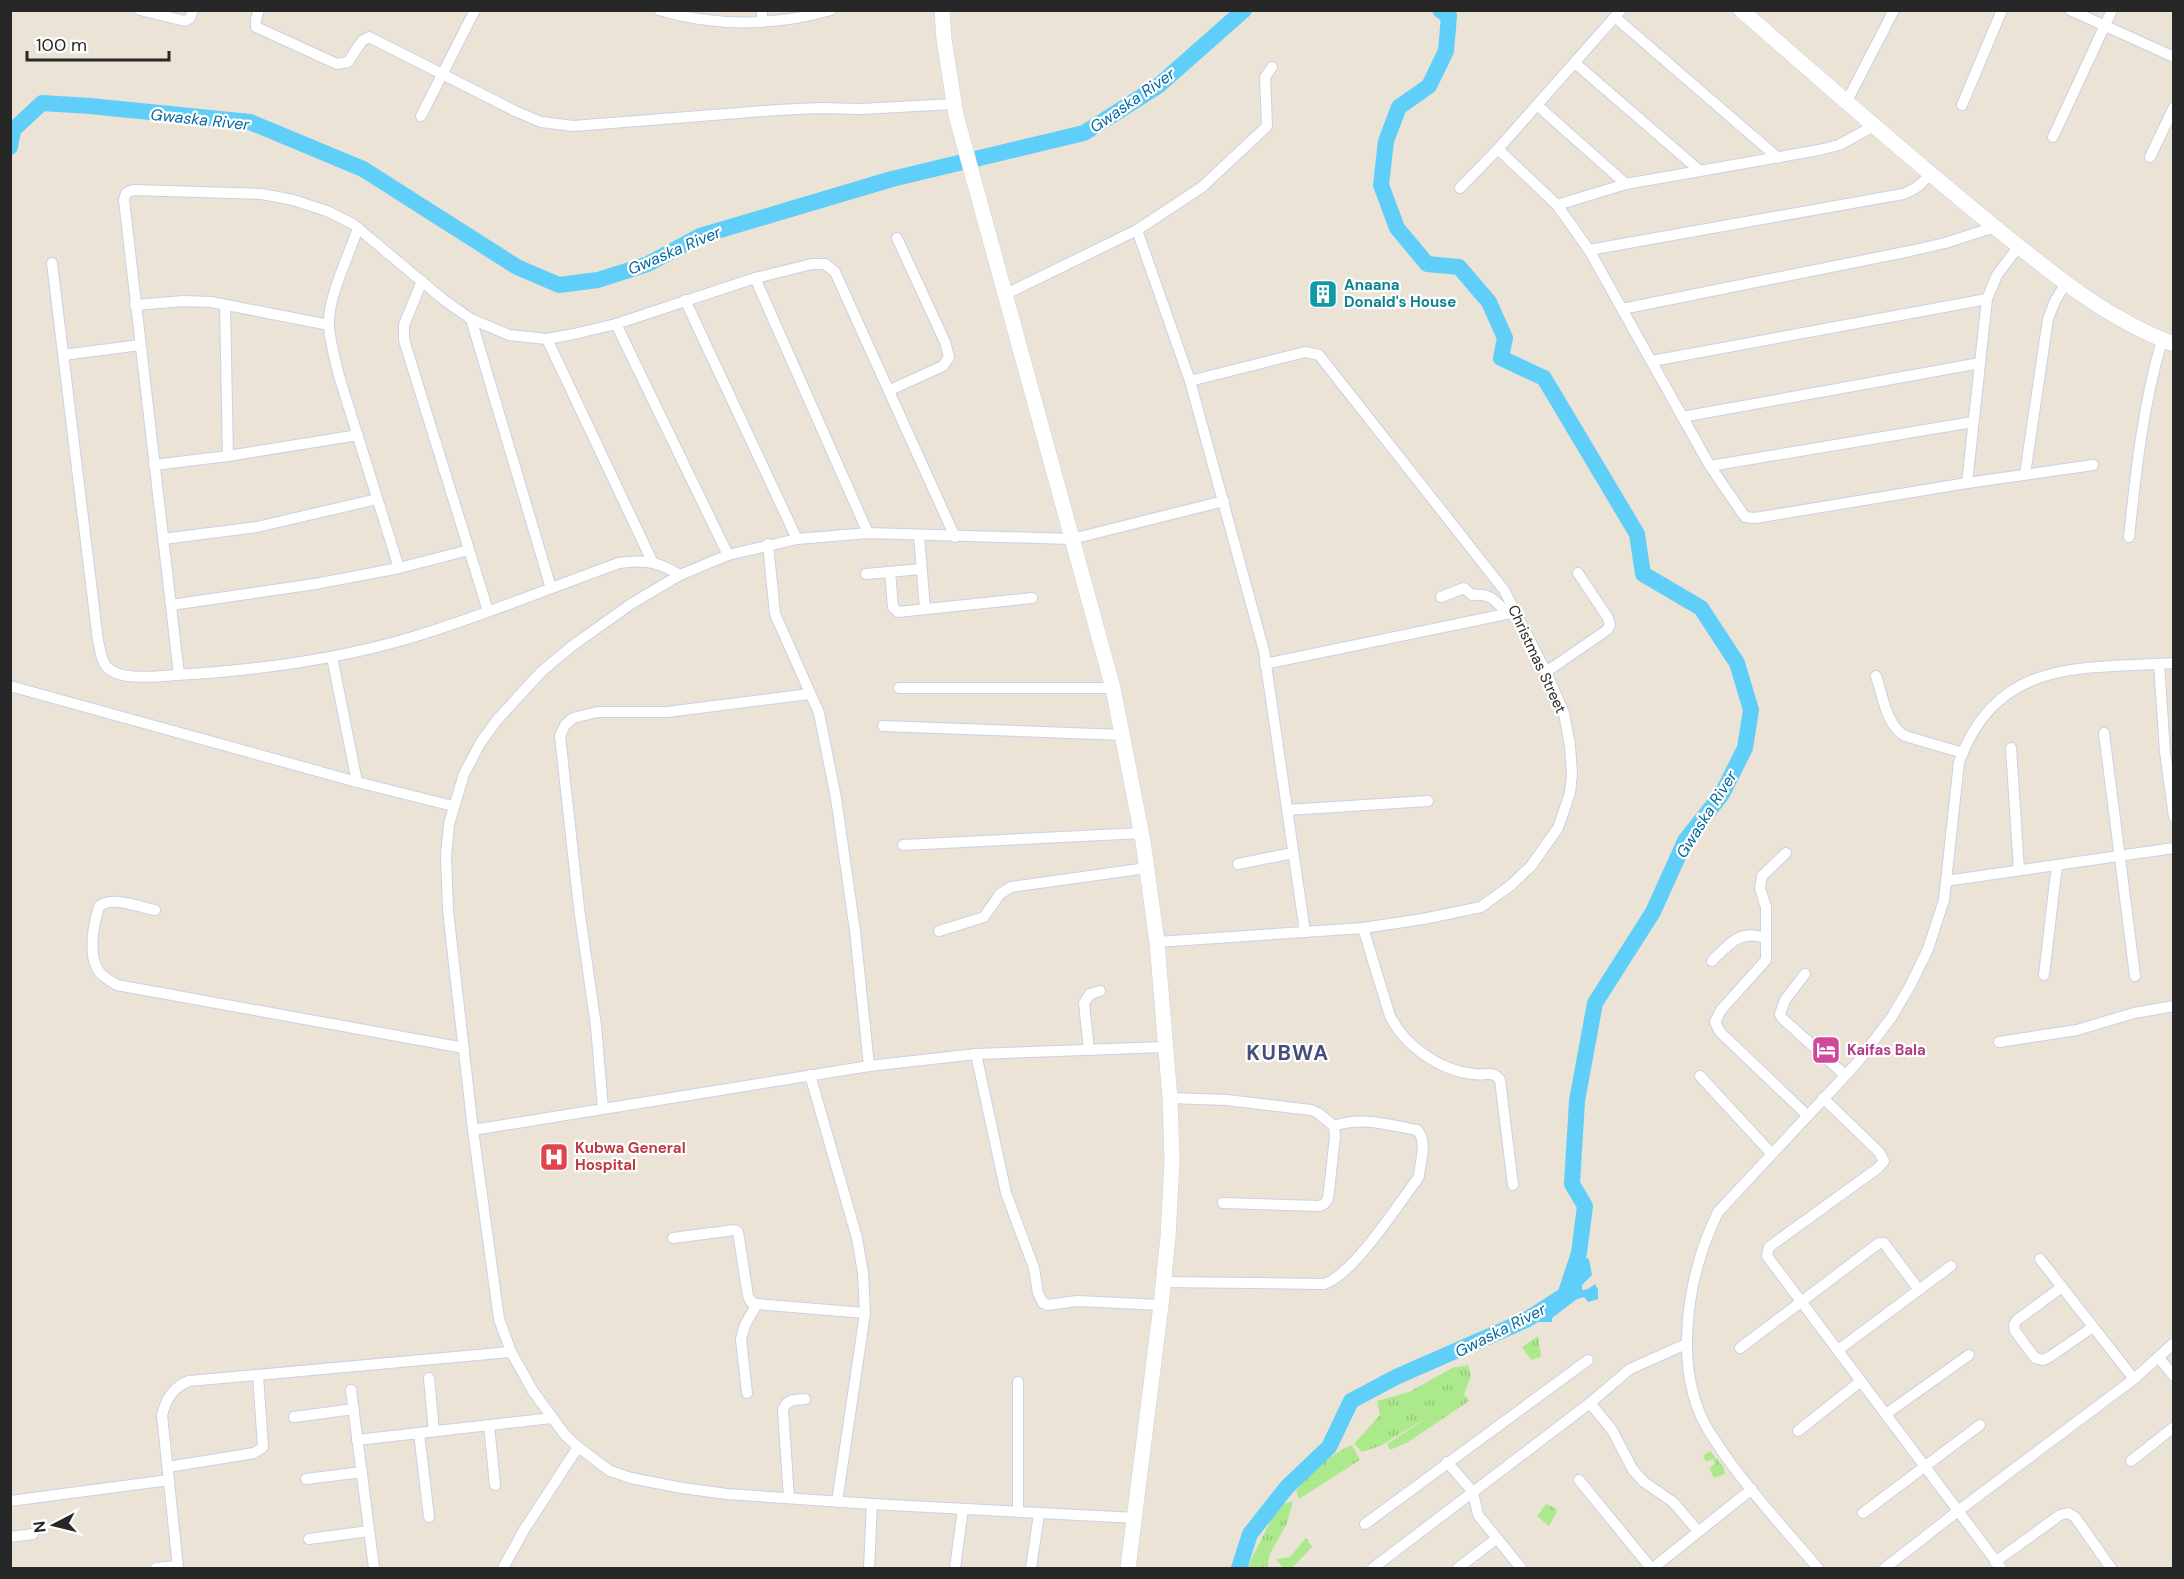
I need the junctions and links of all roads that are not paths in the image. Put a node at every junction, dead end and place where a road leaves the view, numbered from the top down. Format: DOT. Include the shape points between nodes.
graph roads {
  1 [pos="140,10"];
  2 [pos="193,10"];
  3 [pos="259,10"];
  4 [pos="475,10"];
  5 [pos="659,10"];
  6 [pos="762,10"];
  7 [pos="831,10"];
  8 [pos="942,10"];
  9 [pos="1741,10"];
  10 [pos="1894,10"];
  11 [pos="2002,10"];
  12 [pos="2070,10"];
  13 [pos="2112,10"];
  14 [pos="1619,14"];
  15 [pos="762,22"];
  16 [pos="2105,27"];
  17 [pos="2174,57"];
  18 [pos="1575,63"];
  19 [pos="1272,67"];
  20 [pos="443,74"];
  21 [pos="1847,101"];
  22 [pos="953,104"];
  23 [pos="1962,105"];
  24 [pos="1538,106"];
  25 [pos="2174,107"];
  26 [pos="421,116"];
  27 [pos="1874,126"];
  28 [pos="2054,137"];
  29 [pos="1498,150"];
  30 [pos="2150,157"];
  31 [pos="1778,158"];
  32 [pos="1700,170"];
  33 [pos="1930,174"];
  34 [pos="1626,184"];
  35 [pos="1460,188"];
  36 [pos="1557,205"];
  37 [pos="1995,227"];
  38 [pos="358,228"];
  39 [pos="1137,230"];
  40 [pos="897,238"];
  41 [pos="2019,246"];
  42 [pos="1589,250"];
  43 [pos="52,263"];
  44 [pos="754,278"];
  45 [pos="422,281"];
  46 [pos="2066,283"];
  47 [pos="1004,295"];
  48 [pos="1987,299"];
  49 [pos="685,300"];
  50 [pos="135,305"];
  51 [pos="225,305"];
  52 [pos="1622,309"];
  53 [pos="471,319"];
  54 [pos="615,324"];
  55 [pos="328,325"];
  56 [pos="547,339"];
  57 [pos="2168,342"];
  58 [pos="140,345"];
  59 [pos="63,355"];
  60 [pos="1652,361"];
  61 [pos="1980,363"];
  62 [pos="1190,381"];
  63 [pos="890,390"];
  64 [pos="1683,417"];
  65 [pos="1973,422"];
  66 [pos="358,435"];
  67 [pos="228,456"];
  68 [pos="154,465"];
  69 [pos="2093,465"];
  70 [pos="1710,466"];
  71 [pos="2025,474"];
  72 [pos="1967,483"];
  73 [pos="377,499"];
  74 [pos="1224,501"];
  75 [pos="868,533"];
  76 [pos="919,535"];
  77 [pos="955,537"];
  78 [pos="2129,537"];
  79 [pos="797,538"];
  80 [pos="163,539"];
  81 [pos="1072,540"];
  82 [pos="768,544"];
  83 [pos="469,549"];
  84 [pos="728,555"];
  85 [pos="652,561"];
  86 [pos="399,568"];
  87 [pos="921,569"];
  88 [pos="890,572"];
  89 [pos="1578,573"];
  90 [pos="680,574"];
  91 [pos="866,574"];
  92 [pos="551,588"];
  93 [pos="1441,597"];
  94 [pos="1032,598"];
  95 [pos="171,605"];
  96 [pos="925,609"];
  97 [pos="488,611"];
  98 [pos="1512,613"];
  99 [pos="332,657"];
  100 [pos="2174,663"];
  101 [pos="1265,664"];
  102 [pos="2159,664"];
  103 [pos="1546,672"];
  104 [pos="179,675"];
  105 [pos="1876,676"];
  106 [pos="10,686"];
  107 [pos="899,688"];
  108 [pos="1113,688"];
  109 [pos="809,694"];
  110 [pos="883,726"];
  111 [pos="2104,734"];
  112 [pos="1124,735"];
  113 [pos="2011,748"];
  114 [pos="1963,753"];
  115 [pos="357,782"];
  116 [pos="1428,801"];
  117 [pos="453,806"];
  118 [pos="1287,810"];
  119 [pos="2174,817"];
  120 [pos="1142,833"];
  121 [pos="903,845"];
  122 [pos="2174,848"];
  123 [pos="1293,853"];
  124 [pos="1786,853"];
  125 [pos="2119,856"];
  126 [pos="1238,864"];
  127 [pos="2057,865"];
  128 [pos="1147,868"];
  129 [pos="2019,870"];
  130 [pos="1946,881"];
  131 [pos="155,910"];
  132 [pos="1363,928"];
  133 [pos="939,931"];
  134 [pos="1305,932"];
  135 [pos="1765,938"];
  136 [pos="1157,942"];
  137 [pos="1712,961"];
  138 [pos="1805,974"];
  139 [pos="2044,975"];
  140 [pos="2135,976"];
  141 [pos="1100,991"];
  142 [pos="2174,1006"];
  143 [pos="1999,1042"];
  144 [pos="1166,1047"];
  145 [pos="464,1048"];
  146 [pos="1089,1050"];
  147 [pos="976,1054"];
  148 [pos="869,1066"];
  149 [pos="810,1075"];
  150 [pos="1700,1076"];
  151 [pos="1845,1076"];
  152 [pos="1170,1098"];
  153 [pos="1823,1098"];
  154 [pos="603,1109"];
  155 [pos="1807,1115"];
  156 [pos="1334,1126"];
  157 [pos="473,1130"];
  158 [pos="1771,1153"];
  159 [pos="1513,1185"];
  160 [pos="1223,1203"];
  161 [pos="673,1238"];
  162 [pos="2040,1259"];
  163 [pos="1951,1266"];
  164 [pos="1163,1282"];
  165 [pos="2062,1287"];
  166 [pos="1919,1290"];
  167 [pos="1801,1301"];
  168 [pos="757,1304"];
  169 [pos="1161,1305"];
  170 [pos="865,1313"];
  171 [pos="2093,1327"];
  172 [pos="2174,1343"];
  173 [pos="1686,1344"];
  174 [pos="1740,1348"];
  175 [pos="1838,1350"];
  176 [pos="511,1352"];
  177 [pos="1969,1355"];
  178 [pos="2159,1358"];
  179 [pos="1588,1360"];
  180 [pos="258,1375"];
  181 [pos="2174,1376"];
  182 [pos="429,1378"];
  183 [pos="2134,1379"];
  184 [pos="1861,1381"];
  185 [pos="1018,1382"];
  186 [pos="351,1390"];
  187 [pos="747,1393"];
  188 [pos="805,1399"];
  189 [pos="1590,1403"];
  190 [pos="354,1409"];
  191 [pos="1886,1414"];
  192 [pos="294,1417"];
  193 [pos="552,1418"];
  194 [pos="489,1425"];
  195 [pos="1980,1425"];
  196 [pos="2174,1427"];
  197 [pos="434,1431"];
  198 [pos="1798,1431"];
  199 [pos="419,1433"];
  200 [pos="357,1440"];
  201 [pos="578,1447"];
  202 [pos="2131,1461"];
  203 [pos="1448,1462"];
  204 [pos="1924,1466"];
  205 [pos="168,1467"];
  206 [pos="362,1472"];
  207 [pos="169,1479"];
  208 [pos="306,1479"];
  209 [pos="1580,1480"];
  210 [pos="495,1485"];
  211 [pos="1752,1490"];
  212 [pos="1473,1492"];
  213 [pos="789,1498"];
  214 [pos="10,1501"];
  215 [pos="837,1502"];
  216 [pos="872,1504"];
  217 [pos="963,1509"];
  218 [pos="1958,1511"];
  219 [pos="1018,1512"];
  220 [pos="1863,1513"];
  221 [pos="1039,1514"];
  222 [pos="429,1517"];
  223 [pos="1136,1518"];
  224 [pos="1365,1524"];
  225 [pos="369,1531"];
  226 [pos="1698,1531"];
  227 [pos="33,1534"];
  228 [pos="10,1537"];
  229 [pos="309,1539"];
  230 [pos="1496,1539"];
  231 [pos="1387,1558"];
  232 [pos="1998,1565"];
  233 [pos="177,1567"];
  234 [pos="156,1569"];
  235 [pos="374,1569"];
  236 [pos="503,1569"];
  237 [pos="869,1569"];
  238 [pos="955,1569"];
  239 [pos="1031,1569"];
  240 [pos="1128,1569"];
  241 [pos="1373,1569"];
  242 [pos="1395,1569"];
  243 [pos="1458,1569"];
  244 [pos="1521,1569"];
  245 [pos="1652,1569"];
  246 [pos="1818,1569"];
  247 [pos="1885,1569"];
  248 [pos="2111,1569"];
  1 -- 2 [label="street" via="185,21"];
  3 -- 20 [label="street" via="256,27 337,64 348,62 369,37"];
  4 -- 20 [label="street"];
  5 -- 15 [label="street" via="710,21"];
  6 -- 15 [label="street"];
  7 -- 15 [label="street"];
  8 -- 22 [label="main road"];
  9 -- 21 [label="main road"];
  10 -- 21 [label="street"];
  11 -- 23 [label="street"];
  12 -- 16 [label="street"];
  13 -- 16 [label="street"];
  14 -- 18 [label="street"];
  14 -- 31 [label="street"];
  16 -- 17 [label="street"];
  16 -- 28 [label="street"];
  18 -- 24 [label="street"];
  18 -- 32 [label="street"];
  19 -- 39 [label="street" via="1265,77 1264,129 1202,187"];
  20 -- 22 [label="street" via="541,122 573,126 777,110"];
  20 -- 26 [label="street"];
  21 -- 27 [label="main road"];
  22 -- 47 [label="main road"];
  24 -- 29 [label="street"];
  24 -- 34 [label="street"];
  25 -- 30 [label="street"];
  27 -- 31 [label="street" via="1839,145"];
  27 -- 33 [label="main road"];
  29 -- 35 [label="street"];
  29 -- 36 [label="street"];
  31 -- 32 [label="street"];
  32 -- 34 [label="street"];
  33 -- 37 [label="main road"];
  33 -- 42 [label="street" via="1913,191 1903,194"];
  34 -- 36 [label="street"];
  36 -- 42 [label="street"];
  37 -- 41 [label="main road"];
  37 -- 52 [label="street" via="1910,251"];
  38 -- 45 [label="street"];
  38 -- 50 [label="street" via="327,211 262,194 134,190 124,200"];
  38 -- 55 [label="street" via="330,308"];
  39 -- 47 [label="street"];
  39 -- 62 [label="street"];
  40 -- 63 [label="street" via="949,357 943,366"];
  41 -- 46 [label="main road"];
  41 -- 48 [label="street" via="1996,275"];
  42 -- 52 [label="street"];
  43 -- 59 [label="street"];
  44 -- 49 [label="street"];
  44 -- 63 [label="street" via="812,264 830,267"];
  44 -- 75 [label="street"];
  45 -- 53 [label="street"];
  45 -- 83 [label="street" via="404,325 404,340"];
  46 -- 57 [label="main road" via="2112,314"];
  46 -- 71 [label="street" via="2048,320"];
  47 -- 81 [label="main road"];
  48 -- 60 [label="street"];
  48 -- 61 [label="street"];
  49 -- 54 [label="street"];
  49 -- 79 [label="street"];
  50 -- 51 [label="street" via="184,301"];
  50 -- 58 [label="street"];
  51 -- 55 [label="street"];
  51 -- 67 [label="street"];
  52 -- 60 [label="street"];
  53 -- 56 [label="street" via="509,335"];
  53 -- 92 [label="street"];
  54 -- 56 [label="street"];
  54 -- 84 [label="street"];
  55 -- 66 [label="street"];
  56 -- 85 [label="street"];
  57 -- 78 [label="street" via="2153,372 2141,430"];
  58 -- 59 [label="street"];
  58 -- 68 [label="street"];
  59 -- 104 [label="street" via="98,640 105,666 122,676"];
  60 -- 64 [label="street"];
  61 -- 64 [label="street"];
  61 -- 65 [label="street"];
  62 -- 74 [label="street"];
  62 -- 98 [label="street, Christmas Street" via="1305,352 1319,355 1489,569"];
  63 -- 77 [label="street"];
  64 -- 70 [label="street"];
  65 -- 70 [label="street"];
  65 -- 72 [label="street"];
  66 -- 67 [label="street"];
  66 -- 73 [label="street"];
  67 -- 68 [label="street"];
  68 -- 80 [label="street"];
  69 -- 71 [label="street"];
  70 -- 72 [label="street" via="1739,511 1750,519"];
  71 -- 72 [label="street"];
  73 -- 80 [label="street" via="257,526"];
  73 -- 86 [label="street"];
  74 -- 81 [label="street"];
  74 -- 101 [label="street"];
  75 -- 76 [label="street"];
  75 -- 79 [label="street"];
  76 -- 77 [label="street"];
  76 -- 87 [label="street"];
  77 -- 81 [label="street"];
  79 -- 82 [label="street"];
  80 -- 95 [label="street"];
  81 -- 108 [label="main road"];
  82 -- 84 [label="street"];
  82 -- 109 [label="street" via="775,614"];
  83 -- 86 [label="street"];
  83 -- 97 [label="street"];
  84 -- 90 [label="street"];
  85 -- 90 [label="street"];
  85 -- 92 [label="street" via="619,563"];
  86 -- 95 [label="street"];
  87 -- 88 [label="street"];
  87 -- 96 [label="street"];
  88 -- 91 [label="street"];
  88 -- 96 [label="street" via="893,608 898,612"];
  89 -- 103 [label="street" via="1610,625"];
  90 -- 117 [label="street" via="616,614 541,672 481,742"];
  92 -- 97 [label="street"];
  93 -- 98 [label="street" via="1464,588 1472,595 1490,596"];
  94 -- 96 [label="street"];
  95 -- 104 [label="street"];
  97 -- 99 [label="street" via="435,631"];
  98 -- 101 [label="street"];
  98 -- 103 [label="street, Christmas Street"];
  99 -- 104 [label="street" via="294,665"];
  99 -- 115 [label="street"];
  100 -- 102 [label="street"];
  101 -- 118 [label="street"];
  102 -- 114 [label="street" via="2089,666 2034,679 1995,704"];
  102 -- 119 [label="street"];
  103 -- 132 [label="street, Christmas Street" via="1568,729 1572,774 1558,828 1547,844 1521,876 1481,907"];
  105 -- 114 [label="street" via="1898,732"];
  106 -- 115 [label="street"];
  107 -- 108 [label="street"];
  108 -- 112 [label="main road"];
  109 -- 148 [label="street" via="819,713 836,798"];
  109 -- 154 [label="street" via="667,712 597,712 573,718 565,725 560,736"];
  110 -- 112 [label="street"];
  111 -- 125 [label="street"];
  112 -- 120 [label="main road"];
  113 -- 129 [label="street"];
  114 -- 130 [label="street" via="1956,778"];
  115 -- 117 [label="street"];
  116 -- 118 [label="street"];
  117 -- 145 [label="street" via="446,855"];
  118 -- 123 [label="street"];
  120 -- 121 [label="street"];
  120 -- 128 [label="main road"];
  122 -- 125 [label="street"];
  123 -- 126 [label="street"];
  123 -- 134 [label="street"];
  124 -- 135 [label="street" via="1762,876"];
  125 -- 127 [label="street"];
  125 -- 140 [label="street"];
  127 -- 129 [label="street"];
  127 -- 139 [label="street"];
  128 -- 133 [label="street" via="1011,887 1000,894 984,917"];
  128 -- 136 [label="main road"];
  129 -- 130 [label="street"];
  130 -- 151 [label="street" via="1928,949 1910,986 1874,1041"];
  131 -- 145 [label="street" via="111,901 99,907 94,961 101,974 117,985"];
  132 -- 134 [label="street, Christmas Street"];
  132 -- 159 [label="street" via="1390,1016 1404,1037 1440,1063 1474,1075 1496,1075 1500,1080"];
  134 -- 136 [label="street, Christmas Street"];
  135 -- 137 [label="street" via="1743,936"];
  135 -- 155 [label="street" via="1766,960 1721,1010 1716,1022 1720,1032"];
  136 -- 144 [label="main road"];
  138 -- 151 [label="street" via="1785,1000 1780,1014"];
  141 -- 146 [label="street" via="1090,994 1084,1003"];
  142 -- 143 [label="street" via="2076,1030"];
  144 -- 146 [label="street"];
  144 -- 152 [label="main road"];
  145 -- 157 [label="street"];
  146 -- 147 [label="street"];
  147 -- 148 [label="street"];
  147 -- 169 [label="street" via="1006,1192 1043,1303"];
  148 -- 149 [label="street"];
  149 -- 154 [label="street"];
  149 -- 170 [label="street" via="857,1238"];
  150 -- 158 [label="street"];
  151 -- 153 [label="street"];
  152 -- 156 [label="street" via="1311,1110"];
  152 -- 164 [label="main road" via="1172,1160"];
  153 -- 155 [label="street"];
  153 -- 167 [label="street" via="1884,1161 1769,1246 1767,1256"];
  154 -- 157 [label="street"];
  155 -- 158 [label="street"];
  156 -- 160 [label="street" via="1328,1199 1324,1204"];
  156 -- 164 [label="street" via="1365,1121 1417,1130 1423,1141 1419,1176 1356,1260 1324,1284"];
  157 -- 176 [label="street" via="496,1306"];
  158 -- 173 [label="street" via="1718,1212 1705,1239 1690,1297"];
  161 -- 168 [label="street" via="726,1230 738,1232 748,1296"];
  162 -- 165 [label="street"];
  163 -- 166 [label="street"];
  164 -- 169 [label="main road"];
  165 -- 171 [label="street"];
  165 -- 171 [label="street" via="2014,1325 2035,1358 2048,1358"];
  166 -- 167 [label="street" via="1881,1242"];
  166 -- 175 [label="street"];
  167 -- 174 [label="street"];
  167 -- 175 [label="street"];
  168 -- 170 [label="street"];
  168 -- 187 [label="street" via="741,1339"];
  169 -- 223 [label="main road"];
  170 -- 215 [label="street"];
  171 -- 183 [label="street"];
  172 -- 178 [label="street"];
  173 -- 189 [label="street" via="1637,1364"];
  173 -- 211 [label="street" via="1700,1412 1711,1435"];
  175 -- 184 [label="street"];
  176 -- 180 [label="street"];
  176 -- 193 [label="street"];
  177 -- 191 [label="street"];
  178 -- 181 [label="street"];
  178 -- 183 [label="street"];
  179 -- 203 [label="street"];
  180 -- 205 [label="street" via="189,1381 176,1388 162,1415"];
  180 -- 205 [label="street" via="263,1447 254,1453"];
  182 -- 197 [label="street"];
  183 -- 218 [label="street"];
  184 -- 191 [label="street"];
  184 -- 198 [label="street"];
  185 -- 219 [label="street"];
  186 -- 190 [label="street"];
  188 -- 213 [label="street" via="790,1401 783,1410"];
  189 -- 212 [label="street"];
  189 -- 226 [label="street" via="1612,1430 1633,1470 1673,1502"];
  190 -- 192 [label="street"];
  190 -- 200 [label="street"];
  191 -- 204 [label="street"];
  193 -- 194 [label="street"];
  193 -- 201 [label="street"];
  194 -- 197 [label="street"];
  194 -- 210 [label="street"];
  195 -- 204 [label="street"];
  196 -- 202 [label="street"];
  197 -- 199 [label="street"];
  199 -- 200 [label="street"];
  199 -- 222 [label="street"];
  200 -- 206 [label="street"];
  201 -- 213 [label="street" via="602,1466 631,1478 693,1490"];
  201 -- 236 [label="street"];
  203 -- 212 [label="street"];
  203 -- 224 [label="street"];
  204 -- 218 [label="street"];
  204 -- 220 [label="street"];
  205 -- 207 [label="street"];
  206 -- 208 [label="street"];
  206 -- 225 [label="street"];
  207 -- 214 [label="street"];
  207 -- 233 [label="street"];
  209 -- 245 [label="street"];
  211 -- 226 [label="street"];
  211 -- 246 [label="street"];
  212 -- 230 [label="street" via="1478,1515"];
  212 -- 231 [label="street"];
  213 -- 215 [label="street"];
  215 -- 216 [label="street"];
  216 -- 217 [label="street"];
  216 -- 237 [label="street"];
  217 -- 219 [label="street"];
  217 -- 238 [label="street"];
  218 -- 232 [label="street"];
  218 -- 247 [label="street"];
  219 -- 221 [label="street"];
  221 -- 223 [label="street"];
  221 -- 239 [label="street"];
  223 -- 240 [label="main road"];
  225 -- 229 [label="street"];
  225 -- 235 [label="street"];
  226 -- 245 [label="street"];
  227 -- 228 [label="street"];
  230 -- 243 [label="street"];
  230 -- 244 [label="street"];
  231 -- 241 [label="street"];
  231 -- 242 [label="street"];
  232 -- 248 [label="street" via="2060,1515 2068,1513 2075,1516"];
  233 -- 234 [label="street"];
}
